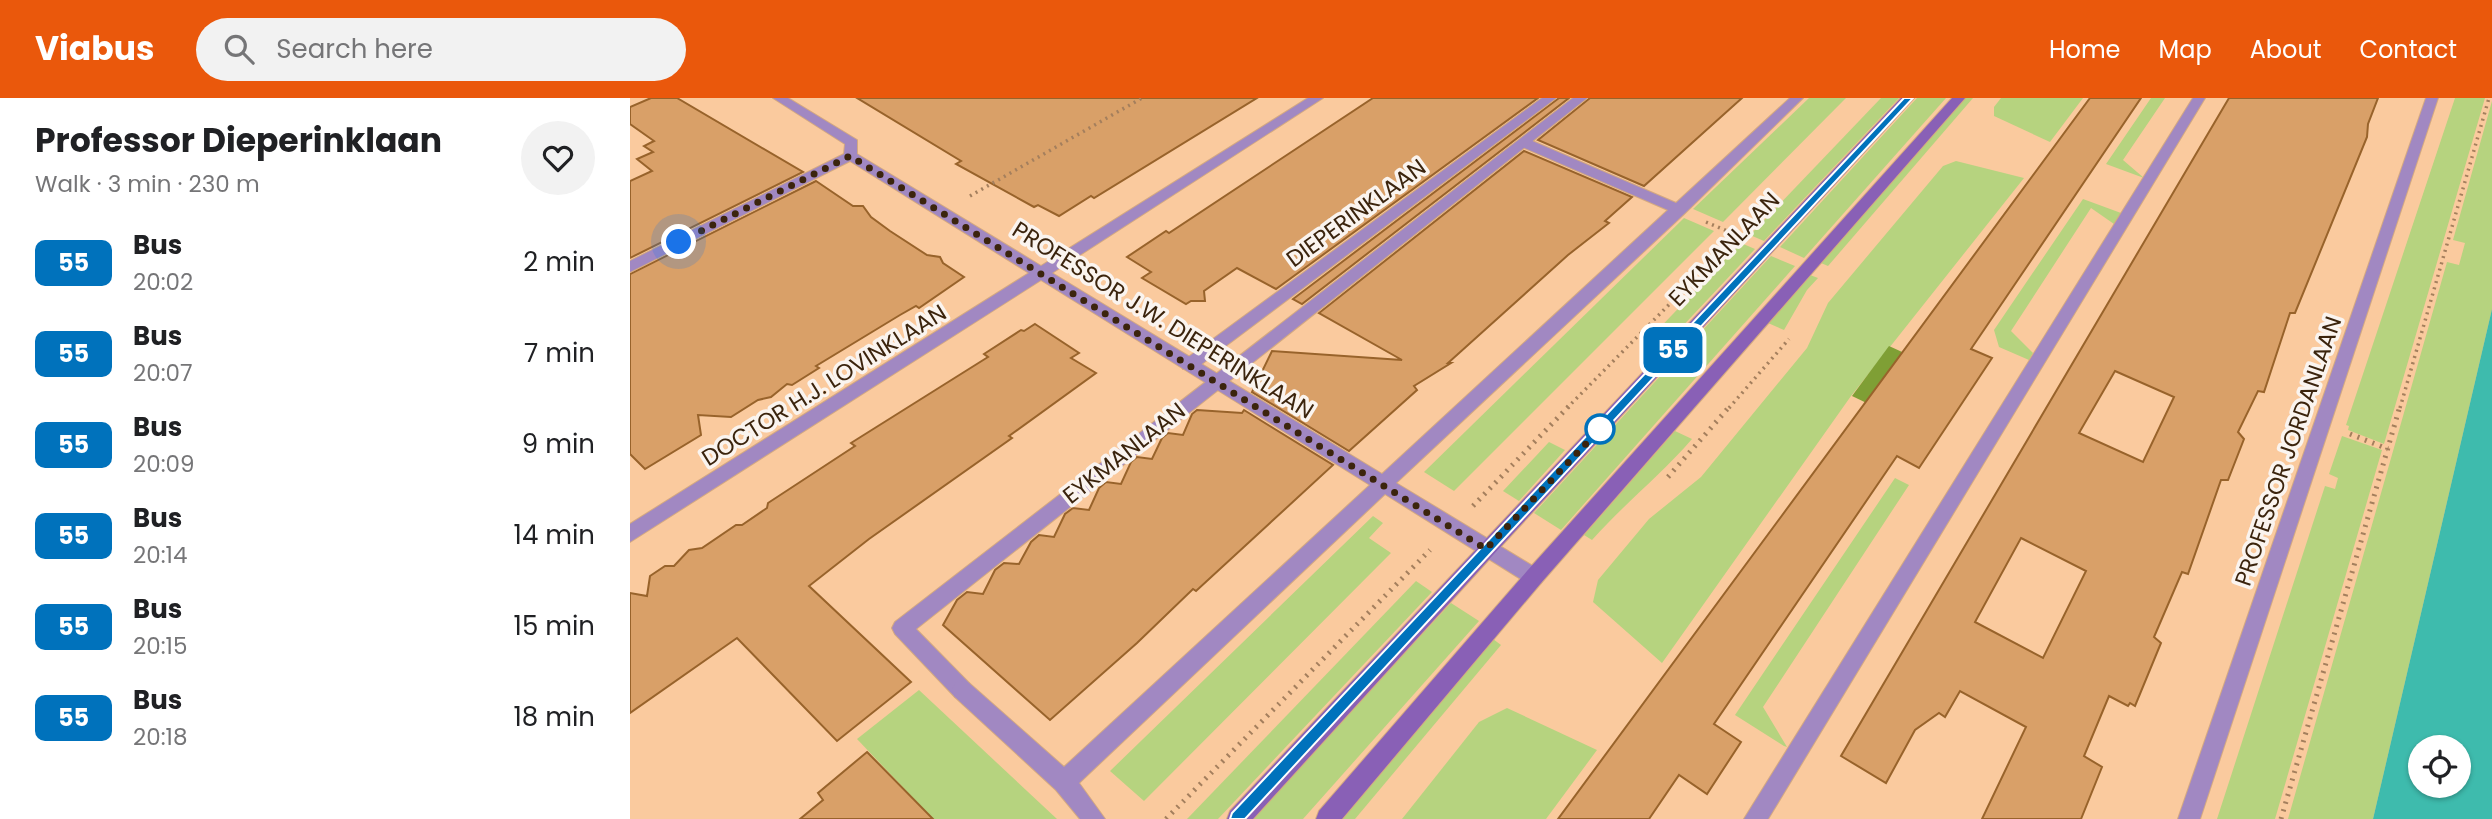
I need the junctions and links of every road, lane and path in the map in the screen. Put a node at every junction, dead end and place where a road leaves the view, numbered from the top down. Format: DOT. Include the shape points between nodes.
graph roads {
  1 [pos="779,98"];
  2 [pos="1142,98"];
  3 [pos="1317,98"];
  4 [pos="1550,98"];
  5 [pos="1581,98"];
  6 [pos="1797,98"];
  7 [pos="1908,98"];
  8 [pos="1959,98"];
  9 [pos="2199,98"];
  10 [pos="2432,98"];
  11 [pos="2489,98"];
  12 [pos="1525,143"];
  13 [pos="850,156"];
  14 [pos="932,206"];
  15 [pos="1680,210"];
  16 [pos="1746,226"];
  17 [pos="1728,245"];
  18 [pos="1718,255"];
  19 [pos="630,267"];
  20 [pos="1042,274"];
  21 [pos="1189,365"];
  22 [pos="1215,381"];
  23 [pos="2323,424"];
  24 [pos="2388,449"];
  25 [pos="1383,484"];
  26 [pos="1452,527"];
  27 [pos="630,534"];
  28 [pos="1486,549"];
  29 [pos="1534,577"];
  30 [pos="1064,782"];
  31 [pos="1094,819"];
  32 [pos="1166,819"];
  33 [pos="1238,819"];
  34 [pos="1327,819"];
  35 [pos="1755,819"];
  36 [pos="2189,819"];
  37 [pos="2281,819"];
  1 -- 13 [label="street, PROFESSOR J.W. DIEPERINKLAAN" via="852,143"];
  2 -- 14 [label="path" via="965,198 956,192"];
  3 -- 20 [label="street, DOCTOR H.J. LOVINKLAAN"];
  4 -- 21 [label="street, DIEPERINKLAAN"];
  5 -- 12 [label="street, EYKMANLAAN"];
  6 -- 15 [label="street"];
  7 -- 28 [label="main road, EYKMANLAAN"];
  8 -- 29 [label="main road"];
  9 -- 35 [label="street"];
  10 -- 23 [label="street, PROFESSOR JORDANLAAN"];
  11 -- 24 [label="path"];
  12 -- 15 [label="street"];
  12 -- 22 [label="street, EYKMANLAAN"];
  13 -- 14 [label="street, PROFESSOR J.W. DIEPERINKLAAN"];
  13 -- 19 [label="street"];
  14 -- 20 [label="street, PROFESSOR J.W. DIEPERINKLAAN"];
  15 -- 25 [label="street"];
  16 -- 17 [label="path, EYKMANLAAN"];
  18 -- 26 [label="path, EYKMANLAAN"];
  20 -- 21 [label="street, PROFESSOR J.W. DIEPERINKLAAN"];
  20 -- 27 [label="street, DOCTOR H.J. LOVINKLAAN"];
  21 -- 22 [label="street, PROFESSOR J.W. DIEPERINKLAAN"];
  22 -- 25 [label="street, PROFESSOR J.W. DIEPERINKLAAN"];
  22 -- 30 [label="street, EYKMANLAAN" via="902,628 962,690"];
  23 -- 24 [label="path"];
  23 -- 36 [label="street, PROFESSOR JORDANLAAN"];
  24 -- 37 [label="path"];
  25 -- 26 [label="street, PROFESSOR J.W. DIEPERINKLAAN"];
  25 -- 30 [label="street"];
  26 -- 28 [label="street, PROFESSOR J.W. DIEPERINKLAAN"];
  26 -- 32 [label="path, EYKMANLAAN"];
  28 -- 29 [label="street, PROFESSOR J.W. DIEPERINKLAAN"];
  28 -- 33 [label="main road, EYKMANLAAN"];
  29 -- 34 [label="main road"];
  30 -- 31 [label="street, EYKMANLAAN"];
}
